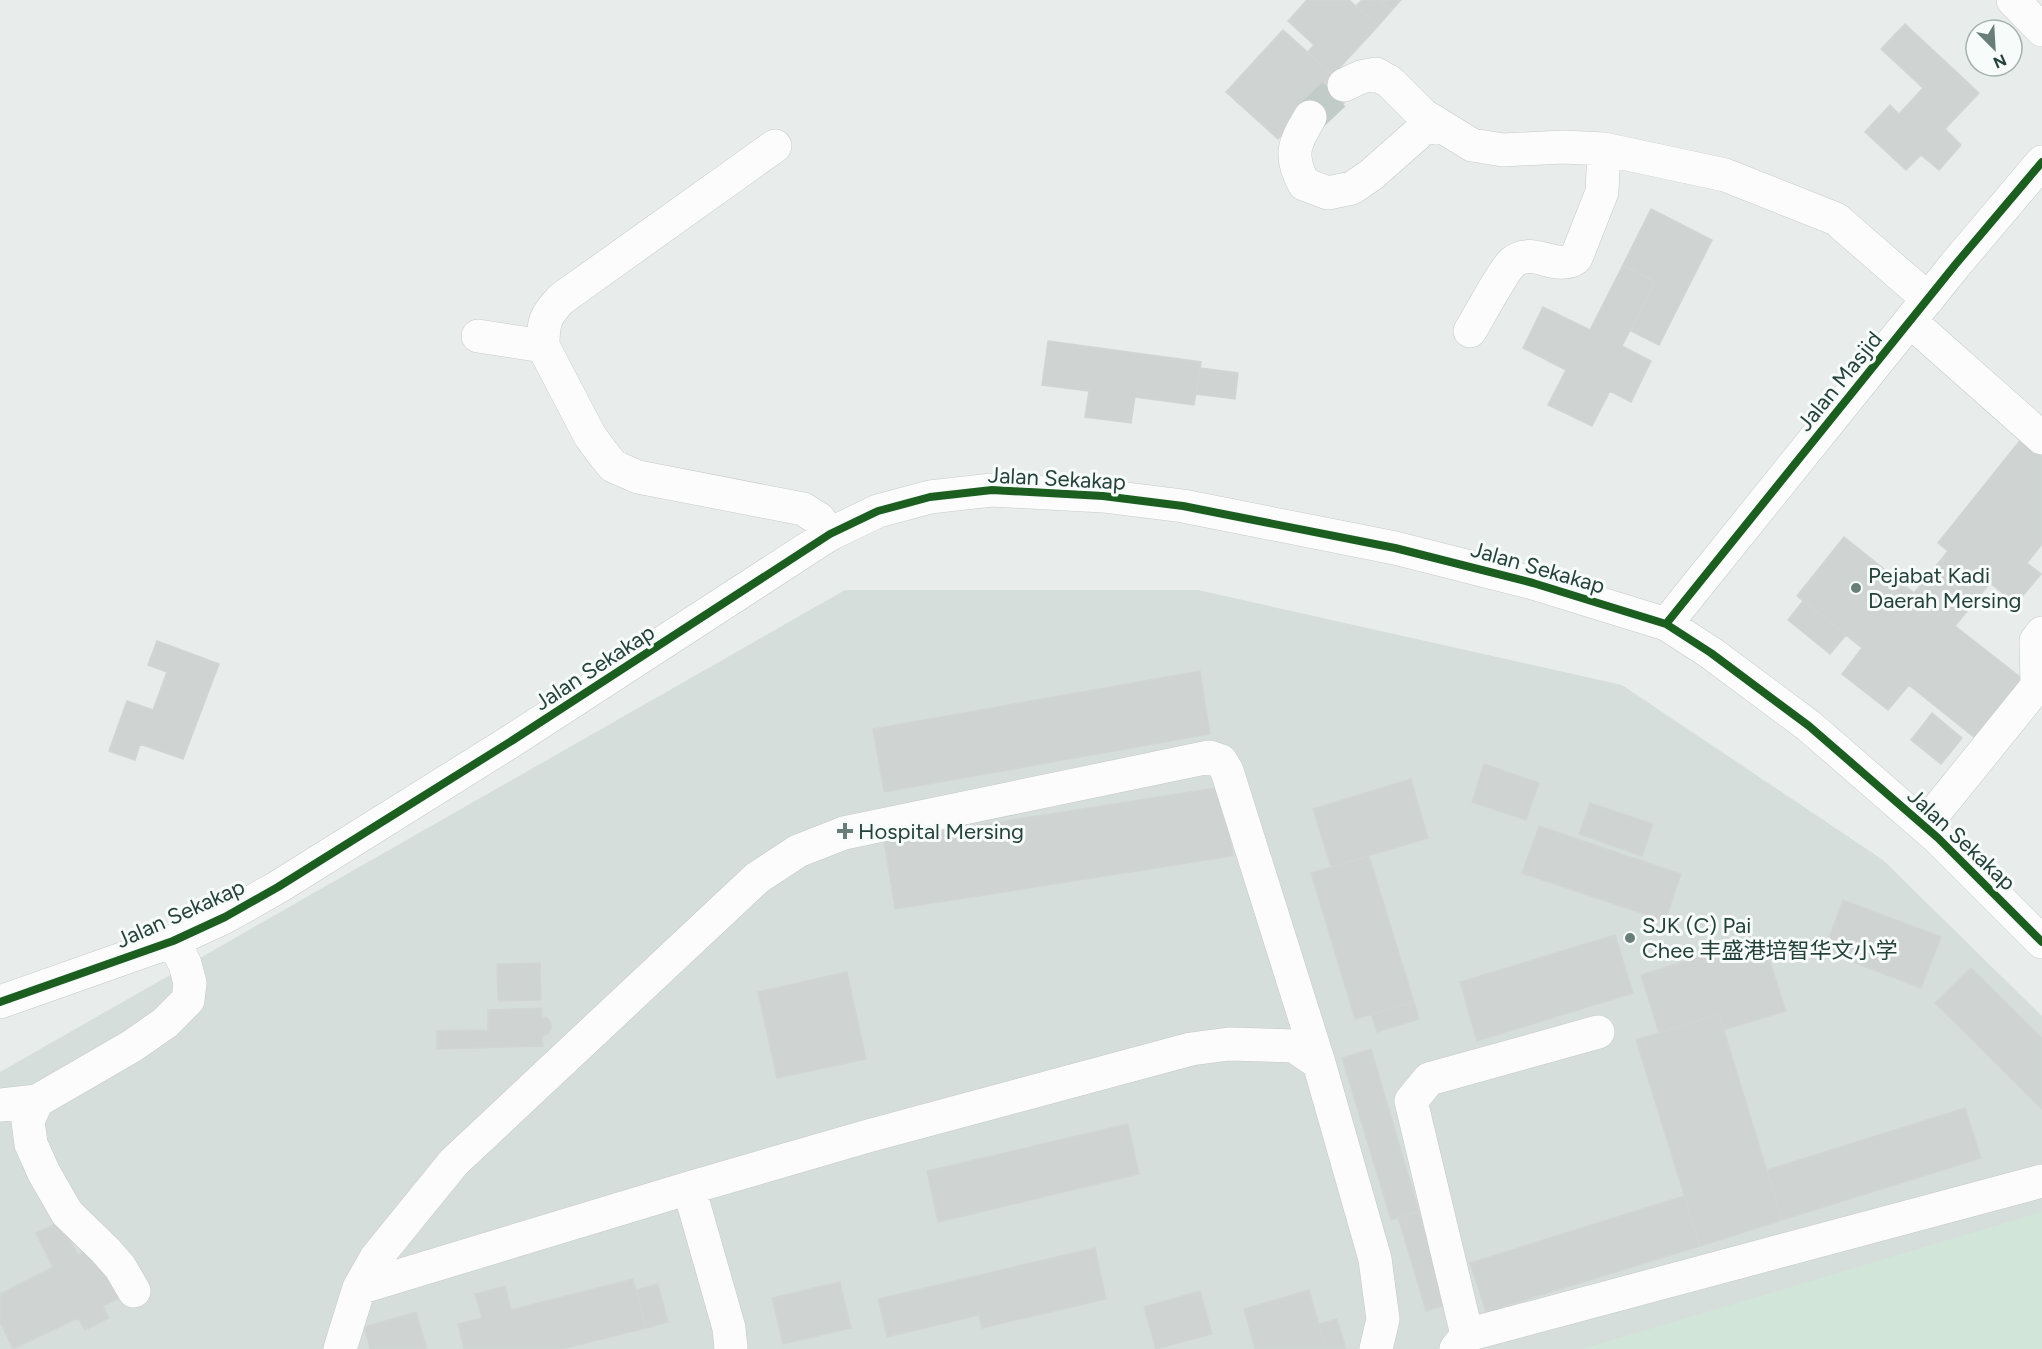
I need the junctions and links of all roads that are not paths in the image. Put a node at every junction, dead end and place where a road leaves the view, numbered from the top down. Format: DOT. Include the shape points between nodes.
graph roads {
  1 [pos="2013,0"];
  2 [pos="2042,30"];
  3 [pos="1344,85"];
  4 [pos="1310,117"];
  5 [pos="1441,126"];
  6 [pos="775,146"];
  7 [pos="1604,149"];
  8 [pos="2042,162"];
  9 [pos="1919,310"];
  10 [pos="1470,331"];
  11 [pos="478,336"];
  12 [pos="543,346"];
  13 [pos="2042,438"];
  14 [pos="830,534"];
  15 [pos="1666,624"];
  16 [pos="2042,633"];
  17 [pos="1924,826"];
  18 [pos="173,941"];
  19 [pos="2042,942"];
  20 [pos="0,1002"];
  21 [pos="1599,1032"];
  22 [pos="1318,1063"];
  23 [pos="37,1101"];
  24 [pos="0,1105"];
  25 [pos="2042,1181"];
  26 [pos="689,1188"];
  27 [pos="359,1288"];
  28 [pos="134,1291"];
  29 [pos="1462,1342"];
  30 [pos="340,1349"];
  31 [pos="731,1349"];
  32 [pos="1376,1349"];
  1 -- 2 [label="street"];
  3 -- 5 [label="street" via="1376,74"];
  4 -- 5 [label="street" via="1296,142 1296,168 1304,184 1328,193 1352,188 1423,129"];
  5 -- 7 [label="street" via="1472,146 1503,150"];
  6 -- 12 [label="street" via="561,299 543,325"];
  7 -- 9 [label="street" via="1725,176 1836,219"];
  7 -- 10 [label="street" via="1602,192 1576,258 1561,264 1526,256 1512,262"];
  8 -- 9 [label="street, Jalan Masjid"];
  9 -- 13 [label="street"];
  9 -- 15 [label="street, Jalan Masjid"];
  11 -- 12 [label="street"];
  12 -- 14 [label="street" via="590,436 613,466 638,477 803,508 819,519"];
  14 -- 15 [label="street, Jalan Sekakap" via="878,511 930,497 992,490 1103,496 1183,506 1395,548 1533,583"];
  14 -- 18 [label="street, Jalan Sekakap" via="523,734 278,887"];
  15 -- 17 [label="street, Jalan Sekakap" via="1712,653 1809,726"];
  16 -- 17 [label="street" via="2036,641 2037,686"];
  17 -- 19 [label="street, Jalan Sekakap"];
  18 -- 20 [label="street, Jalan Sekakap"];
  18 -- 23 [label="street" via="190,983 188,1000 165,1023 132,1046"];
  21 -- 29 [label="street" via="1429,1079 1411,1101"];
  22 -- 26 [label="street" via="1294,1046 1230,1044 1191,1049"];
  22 -- 27 [label="street" via="1221,761 1209,757 844,833 798,851 757,878 731,902 454,1162 376,1258"];
  22 -- 32 [label="street" via="1375,1260 1383,1319"];
  23 -- 24 [label="street"];
  23 -- 28 [label="street" via="28,1121 31,1144 44,1173 67,1213 120,1267"];
  25 -- 29 [label="street"];
  26 -- 27 [label="street"];
  26 -- 31 [label="street" via="729,1328"];
  27 -- 30 [label="street"];
}
